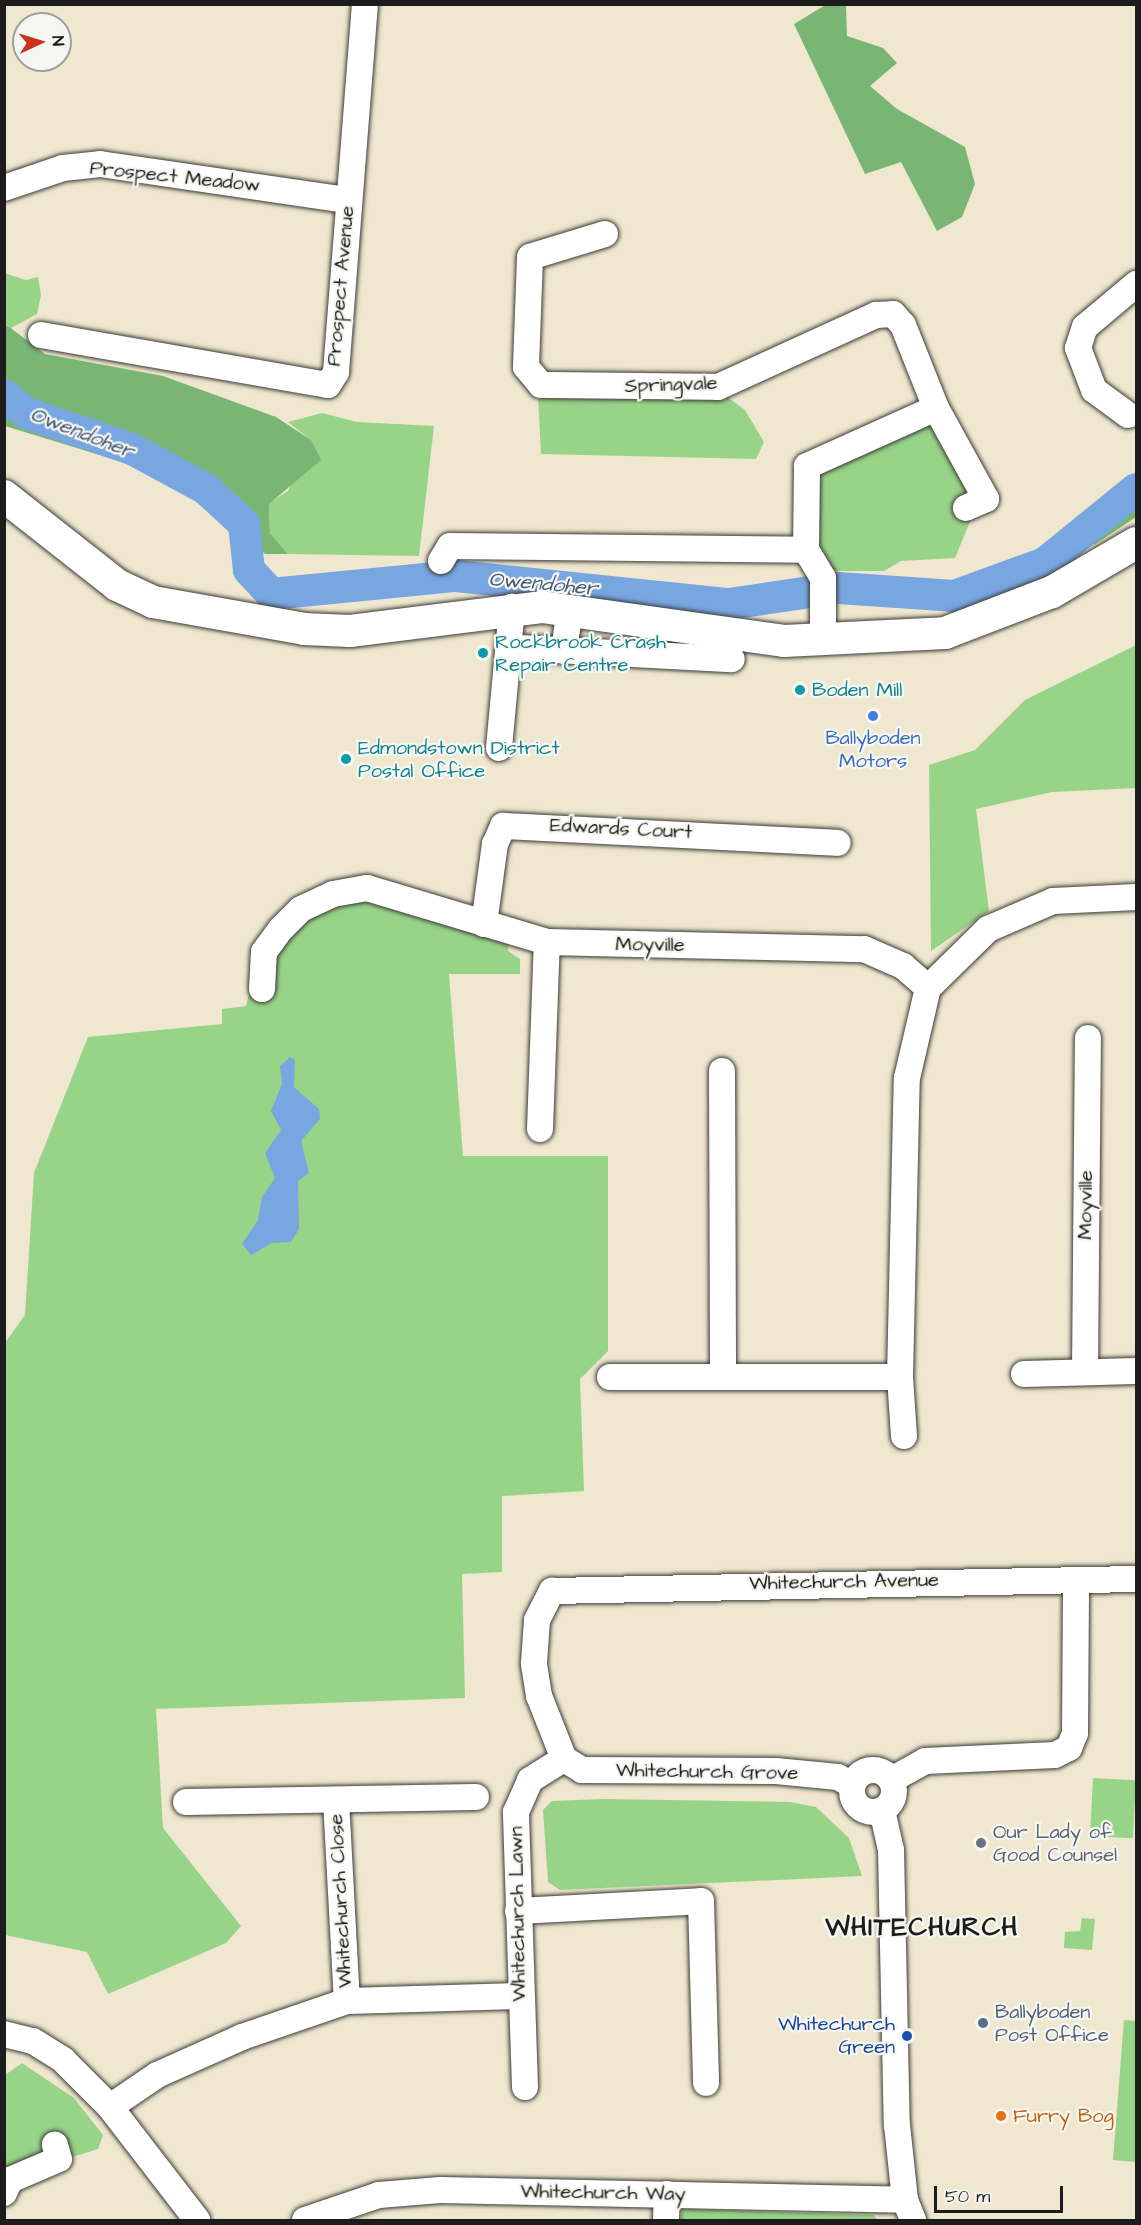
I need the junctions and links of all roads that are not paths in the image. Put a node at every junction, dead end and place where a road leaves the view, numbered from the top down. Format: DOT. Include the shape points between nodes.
graph roads {
  1 [pos="365,4"];
  2 [pos="4,188"];
  3 [pos="347,200"];
  4 [pos="605,234"];
  5 [pos="1137,284"];
  6 [pos="41,334"];
  7 [pos="936,408"];
  8 [pos="1128,415"];
  9 [pos="4,496"];
  10 [pos="966,508"];
  11 [pos="1137,543"];
  12 [pos="806,550"];
  13 [pos="441,561"];
  14 [pos="512,607"];
  15 [pos="570,608"];
  16 [pos="823,640"];
  17 [pos="519,648"];
  18 [pos="564,651"];
  19 [pos="732,658"];
  20 [pos="499,748"];
  21 [pos="838,843"];
  22 [pos="1137,897"];
  23 [pos="484,924"];
  24 [pos="547,942"];
  25 [pos="928,988"];
  26 [pos="262,989"];
  27 [pos="1088,1038"];
  28 [pos="722,1071"];
  29 [pos="540,1129"];
  30 [pos="1137,1371"];
  31 [pos="1085,1372"];
  32 [pos="1024,1374"];
  33 [pos="723,1375"];
  34 [pos="610,1377"];
  35 [pos="900,1377"];
  36 [pos="904,1436"];
  37 [pos="1137,1579"];
  38 [pos="1076,1580"];
  39 [pos="564,1759"];
  40 [pos="891,1780"];
  41 [pos="852,1785"];
  42 [pos="476,1797"];
  43 [pos="336,1800"];
  44 [pos="186,1802"];
  45 [pos="882,1810"];
  46 [pos="518,1911"];
  47 [pos="519,1996"];
  48 [pos="346,2001"];
  49 [pos="4,2034"];
  50 [pos="706,2083"];
  51 [pos="525,2087"];
  52 [pos="110,2107"];
  53 [pos="55,2145"];
  54 [pos="4,2193"];
  55 [pos="668,2194"];
  56 [pos="909,2210"];
  57 [pos="197,2220"];
  58 [pos="305,2220"];
  59 [pos="666,2220"];
  1 -- 3 [label="street, Prospect Avenue"];
  2 -- 3 [label="street, Prospect Meadow" via="63,168 100,164"];
  3 -- 6 [label="street, Prospect Avenue" via="336,372 328,385"];
  4 -- 7 [label="street, Springvale" via="530,257 526,367 541,385 718,387 876,315 893,314 903,325"];
  5 -- 8 [label="street" via="1085,327 1078,348 1094,390"];
  7 -- 10 [label="street, Springvale" via="986,499"];
  7 -- 12 [label="street" via="807,466"];
  9 -- 14 [label="main road" via="117,585 153,602 304,629 350,631 381,631"];
  11 -- 16 [label="main road" via="1052,592 945,633"];
  12 -- 13 [label="street" via="450,546"];
  12 -- 16 [label="street" via="823,589"];
  14 -- 15 [label="main road"];
  14 -- 20 [label="street"];
  15 -- 16 [label="main road" via="784,641"];
  15 -- 18 [label="street"];
  17 -- 18 [label="street"];
  18 -- 19 [label="street"];
  21 -- 23 [label="street, Edwards Court" via="503,826 495,844"];
  22 -- 25 [label="street" via="1053,901 987,929"];
  23 -- 24 [label="street, Moyville"];
  23 -- 26 [label="street, Moyville" via="367,888 333,894 301,909 275,937 264,952"];
  24 -- 25 [label="street, Moyville" via="864,949 903,966"];
  24 -- 29 [label="street"];
  25 -- 35 [label="street" via="907,1077"];
  27 -- 31 [label="street, Moyville"];
  28 -- 33 [label="street"];
  30 -- 31 [label="street"];
  31 -- 32 [label="street"];
  33 -- 34 [label="street"];
  33 -- 35 [label="street"];
  35 -- 36 [label="street"];
  37 -- 38 [label="street, Whitechurch Avenue"];
  38 -- 39 [label="street, Whitechurch Avenue" via="552,1591 537,1620 534,1663 539,1696"];
  38 -- 40 [label="street" via="1075,1733 1069,1748 1055,1755 926,1761"];
  39 -- 41 [label="street, Whitechurch Grove" via="582,1770 776,1771 838,1777"];
  39 -- 46 [label="street, Whitechurch Lawn" via="530,1780 516,1812"];
  40 -- 41 [label="street" via="880,1771 867,1770"];
  40 -- 45 [label="street" via="894,1794"];
  41 -- 45 [label="street" via="853,1798 862,1809"];
  42 -- 43 [label="street, Whitechurch Close"];
  43 -- 44 [label="street, Whitechurch Close"];
  43 -- 48 [label="street, Whitechurch Close"];
  45 -- 56 [label="street" via="891,1850 897,2125"];
  46 -- 47 [label="street, Whitechurch Lawn"];
  46 -- 50 [label="street" via="701,1901"];
  47 -- 48 [label="street"];
  47 -- 51 [label="street, Whitechurch Lawn"];
  48 -- 52 [label="street" via="242,2037 157,2075"];
  49 -- 52 [label="street" via="33,2042 63,2060"];
  52 -- 57 [label="street"];
  53 -- 54 [label="street" via="59,2159 9,2180"];
  55 -- 56 [label="street, Whitechurch Way"];
  55 -- 58 [label="street, Whitechurch Way" via="440,2190 379,2195"];
  55 -- 59 [label="street"];
}
